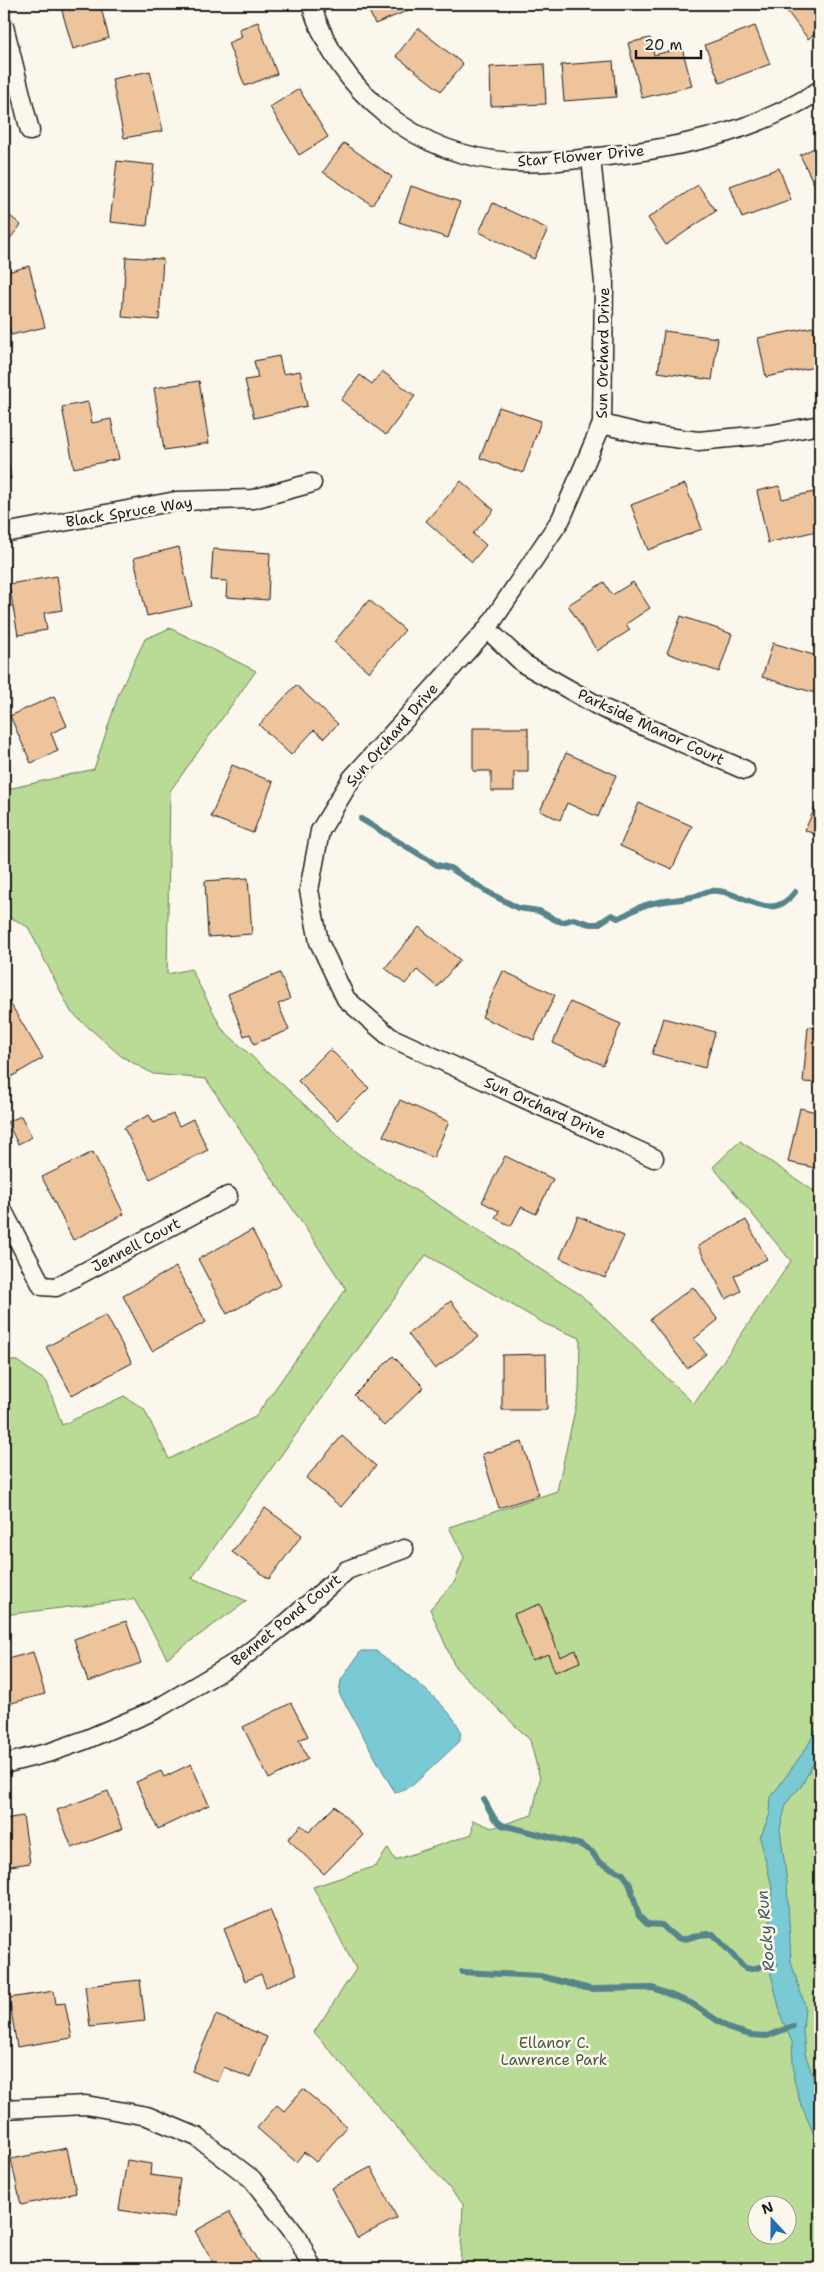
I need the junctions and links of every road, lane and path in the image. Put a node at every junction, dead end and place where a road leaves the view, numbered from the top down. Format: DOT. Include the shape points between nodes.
graph roads {
  1 [pos="311,4"];
  2 [pos="4,26"];
  3 [pos="820,90"];
  4 [pos="30,130"];
  5 [pos="591,158"];
  6 [pos="602,424"];
  7 [pos="820,425"];
  8 [pos="312,483"];
  9 [pos="4,533"];
  10 [pos="487,630"];
  11 [pos="745,770"];
  12 [pos="654,1158"];
  13 [pos="228,1196"];
  14 [pos="4,1213"];
  15 [pos="404,1549"];
  16 [pos="4,1764"];
  17 [pos="4,2109"];
  18 [pos="312,2268"];
  1 -- 5 [label="street, Star Flower Drive" via="326,42 353,83 371,103 414,134 438,145 489,159 530,162"];
  2 -- 4 [label="street"];
  3 -- 5 [label="street, Star Flower Drive" via="762,121 720,136 676,147"];
  5 -- 6 [label="street, Sun Orchard Drive" via="604,283"];
  6 -- 7 [label="street" via="698,442"];
  6 -- 10 [label="street, Sun Orchard Drive" via="561,519"];
  8 -- 9 [label="street, Black Spruce Way" via="253,499 176,501"];
  10 -- 11 [label="street, Parkside Manor Court" via="524,664 602,708"];
  10 -- 12 [label="street, Sun Orchard Drive" via="352,778 320,831 309,890 319,942 346,999 390,1037"];
  13 -- 14 [label="street, Jennell Court" via="56,1287 42,1286"];
  15 -- 16 [label="street, Bennet Pond Court" via="347,1570 265,1641 190,1691 85,1740"];
  17 -- 18 [label="street" via="86,2105 147,2116 198,2137 252,2179 298,2238"];
}
